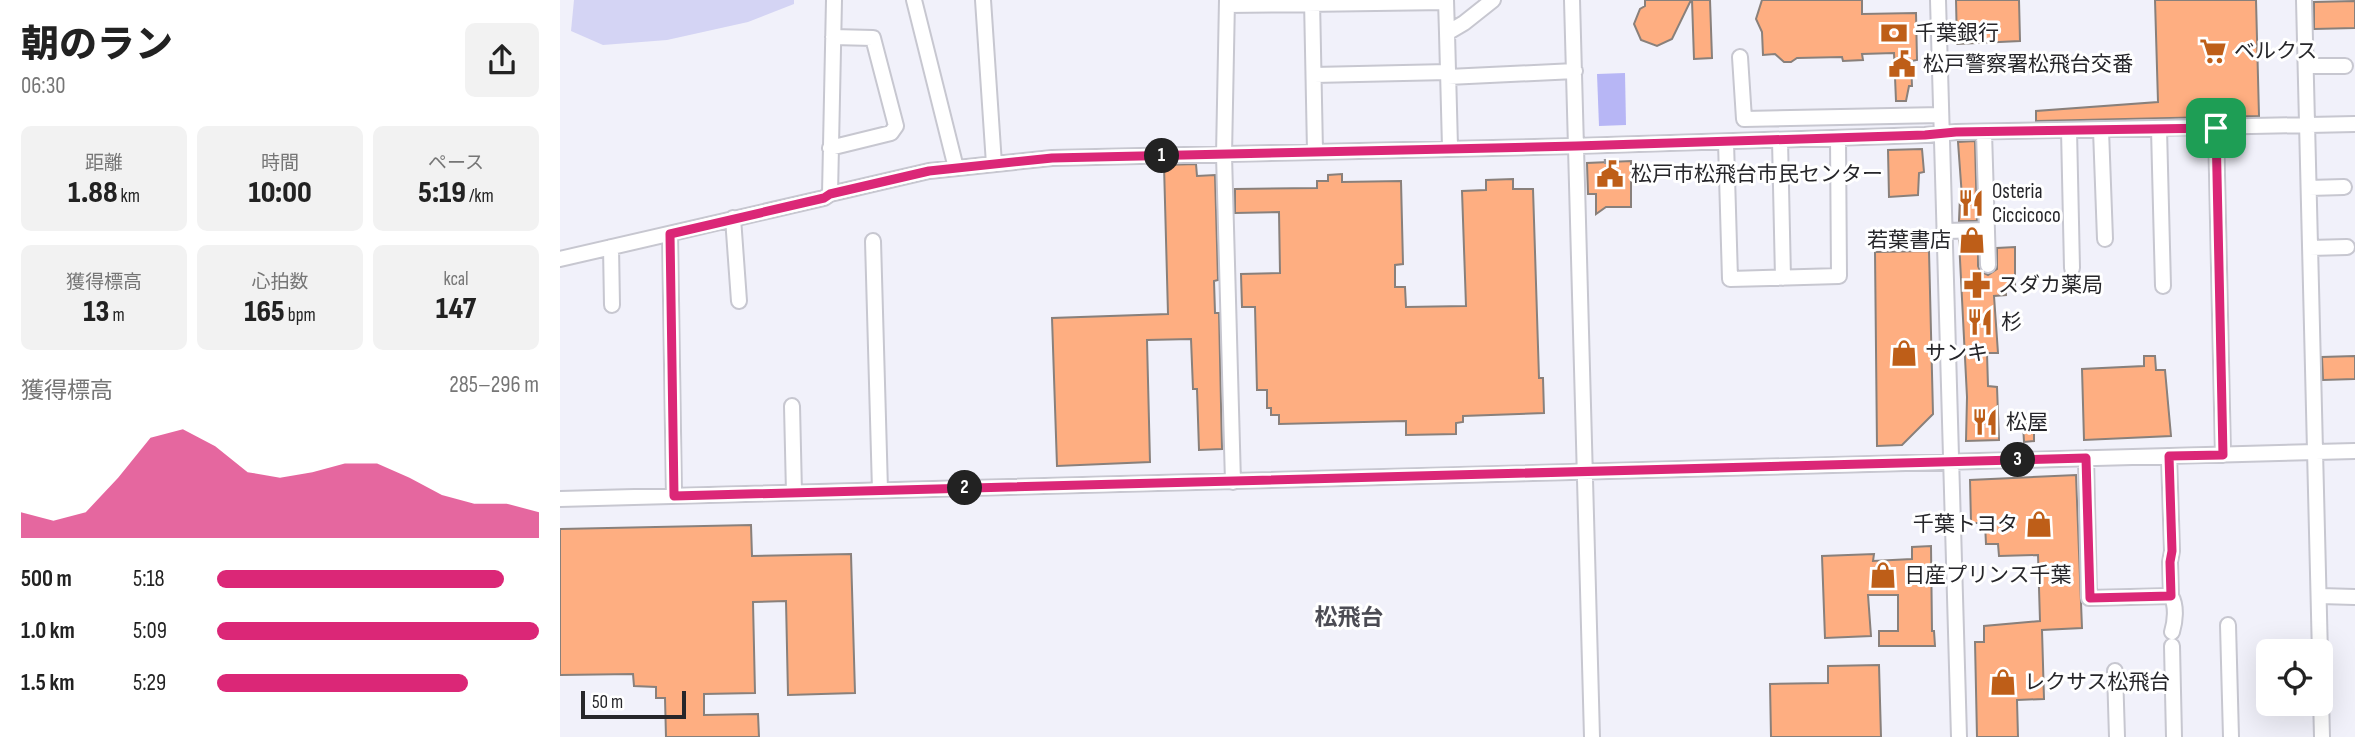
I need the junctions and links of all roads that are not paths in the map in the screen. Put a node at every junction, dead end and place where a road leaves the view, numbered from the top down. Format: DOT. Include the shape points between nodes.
graph roads {
  1 [pos="834,0"];
  2 [pos="914,0"];
  3 [pos="983,0"];
  4 [pos="1493,0"];
  5 [pos="1572,0"];
  6 [pos="1938,0"];
  7 [pos="2304,0"];
  8 [pos="1446,1"];
  9 [pos="1227,2"];
  10 [pos="1312,2"];
  11 [pos="1447,33"];
  12 [pos="833,37"];
  13 [pos="1740,58"];
  14 [pos="2306,66"];
  15 [pos="2345,66"];
  16 [pos="1574,71"];
  17 [pos="1448,74"];
  18 [pos="1314,75"];
  19 [pos="1941,115"];
  20 [pos="2355,124"];
  21 [pos="2307,126"];
  22 [pos="2216,128"];
  23 [pos="2159,129"];
  24 [pos="2101,130"];
  25 [pos="2069,131"];
  26 [pos="1984,132"];
  27 [pos="1942,134"];
  28 [pos="1838,138"];
  29 [pos="1780,140"];
  30 [pos="1726,142"];
  31 [pos="1576,146"];
  32 [pos="1450,147"];
  33 [pos="830,148"];
  34 [pos="1315,151"];
  35 [pos="1224,155"];
  36 [pos="994,164"];
  37 [pos="956,168"];
  38 [pos="2344,187"];
  39 [pos="2309,188"];
  40 [pos="830,194"];
  41 [pos="733,218"];
  42 [pos="1987,230"];
  43 [pos="1945,231"];
  44 [pos="670,234"];
  45 [pos="2105,239"];
  46 [pos="873,241"];
  47 [pos="611,247"];
  48 [pos="2347,247"];
  49 [pos="2310,248"];
  50 [pos="560,259"];
  51 [pos="1988,265"];
  52 [pos="2072,268"];
  53 [pos="1783,278"];
  54 [pos="2163,286"];
  55 [pos="739,300"];
  56 [pos="612,305"];
  57 [pos="792,407"];
  58 [pos="2355,451"];
  59 [pos="2315,453"];
  60 [pos="2223,455"];
  61 [pos="2169,456"];
  62 [pos="2086,458"];
  63 [pos="1950,462"];
  64 [pos="1585,472"];
  65 [pos="1233,482"];
  66 [pos="880,490"];
  67 [pos="793,493"];
  68 [pos="674,496"];
  69 [pos="560,499"];
  70 [pos="2171,596"];
  71 [pos="2320,596"];
  72 [pos="2355,597"];
  73 [pos="2228,625"];
  74 [pos="2115,671"];
  75 [pos="1592,737"];
  76 [pos="1959,737"];
  77 [pos="2117,737"];
  78 [pos="2174,737"];
  79 [pos="2231,737"];
  80 [pos="2322,737"];
  1 -- 12 [label="street"];
  2 -- 37 [label="street"];
  3 -- 36 [label="street"];
  4 -- 11 [label="street"];
  5 -- 16 [label="street"];
  6 -- 19 [label="street"];
  7 -- 14 [label="street"];
  8 -- 10 [label="street"];
  8 -- 11 [label="street"];
  9 -- 10 [label="street"];
  9 -- 35 [label="street"];
  10 -- 18 [label="street"];
  11 -- 17 [label="street"];
  12 -- 33 [label="street"];
  12 -- 33 [label="street" via="873,38 896,126 891,133"];
  13 -- 19 [label="street" via="1744,119"];
  14 -- 15 [label="street"];
  14 -- 21 [label="street"];
  16 -- 17 [label="street"];
  16 -- 31 [label="street"];
  17 -- 18 [label="street"];
  17 -- 32 [label="street"];
  18 -- 34 [label="street"];
  19 -- 27 [label="street"];
  20 -- 21 [label="street"];
  21 -- 22 [label="street"];
  21 -- 39 [label="street"];
  22 -- 23 [label="street"];
  22 -- 60 [label="street"];
  23 -- 24 [label="street"];
  23 -- 54 [label="street"];
  24 -- 25 [label="street"];
  24 -- 45 [label="street"];
  25 -- 26 [label="street"];
  25 -- 52 [label="street"];
  26 -- 27 [label="street"];
  26 -- 42 [label="street"];
  27 -- 28 [label="street"];
  27 -- 43 [label="street"];
  28 -- 29 [label="street"];
  28 -- 53 [label="street" via="1839,276"];
  29 -- 30 [label="street"];
  29 -- 53 [label="street"];
  30 -- 31 [label="street"];
  30 -- 53 [label="street" via="1730,279"];
  31 -- 32 [label="street"];
  31 -- 64 [label="street"];
  32 -- 34 [label="street"];
  33 -- 40 [label="street"];
  34 -- 35 [label="street"];
  35 -- 36 [label="street" via="1052,158"];
  35 -- 65 [label="street"];
  36 -- 37 [label="street"];
  37 -- 40 [label="street"];
  38 -- 39 [label="street"];
  39 -- 49 [label="street"];
  40 -- 41 [label="street"];
  41 -- 44 [label="street"];
  41 -- 55 [label="street"];
  42 -- 43 [label="street"];
  42 -- 51 [label="street"];
  43 -- 63 [label="street"];
  44 -- 47 [label="street"];
  44 -- 68 [label="street"];
  46 -- 66 [label="street"];
  47 -- 50 [label="street"];
  47 -- 56 [label="street"];
  48 -- 49 [label="street"];
  49 -- 59 [label="street"];
  57 -- 67 [label="street"];
  58 -- 59 [label="street"];
  59 -- 60 [label="street"];
  59 -- 71 [label="street"];
  60 -- 61 [label="street"];
  61 -- 62 [label="street"];
  61 -- 70 [label="street"];
  62 -- 63 [label="street"];
  62 -- 70 [label="street" via="2090,598"];
  63 -- 64 [label="street"];
  63 -- 76 [label="street"];
  64 -- 65 [label="street"];
  64 -- 75 [label="street"];
  65 -- 66 [label="street"];
  66 -- 67 [label="street"];
  67 -- 68 [label="street"];
  68 -- 69 [label="street"];
  70 -- 78 [label="street"];
  71 -- 72 [label="street"];
  71 -- 80 [label="street"];
  73 -- 79 [label="street"];
  74 -- 77 [label="street"];
}
